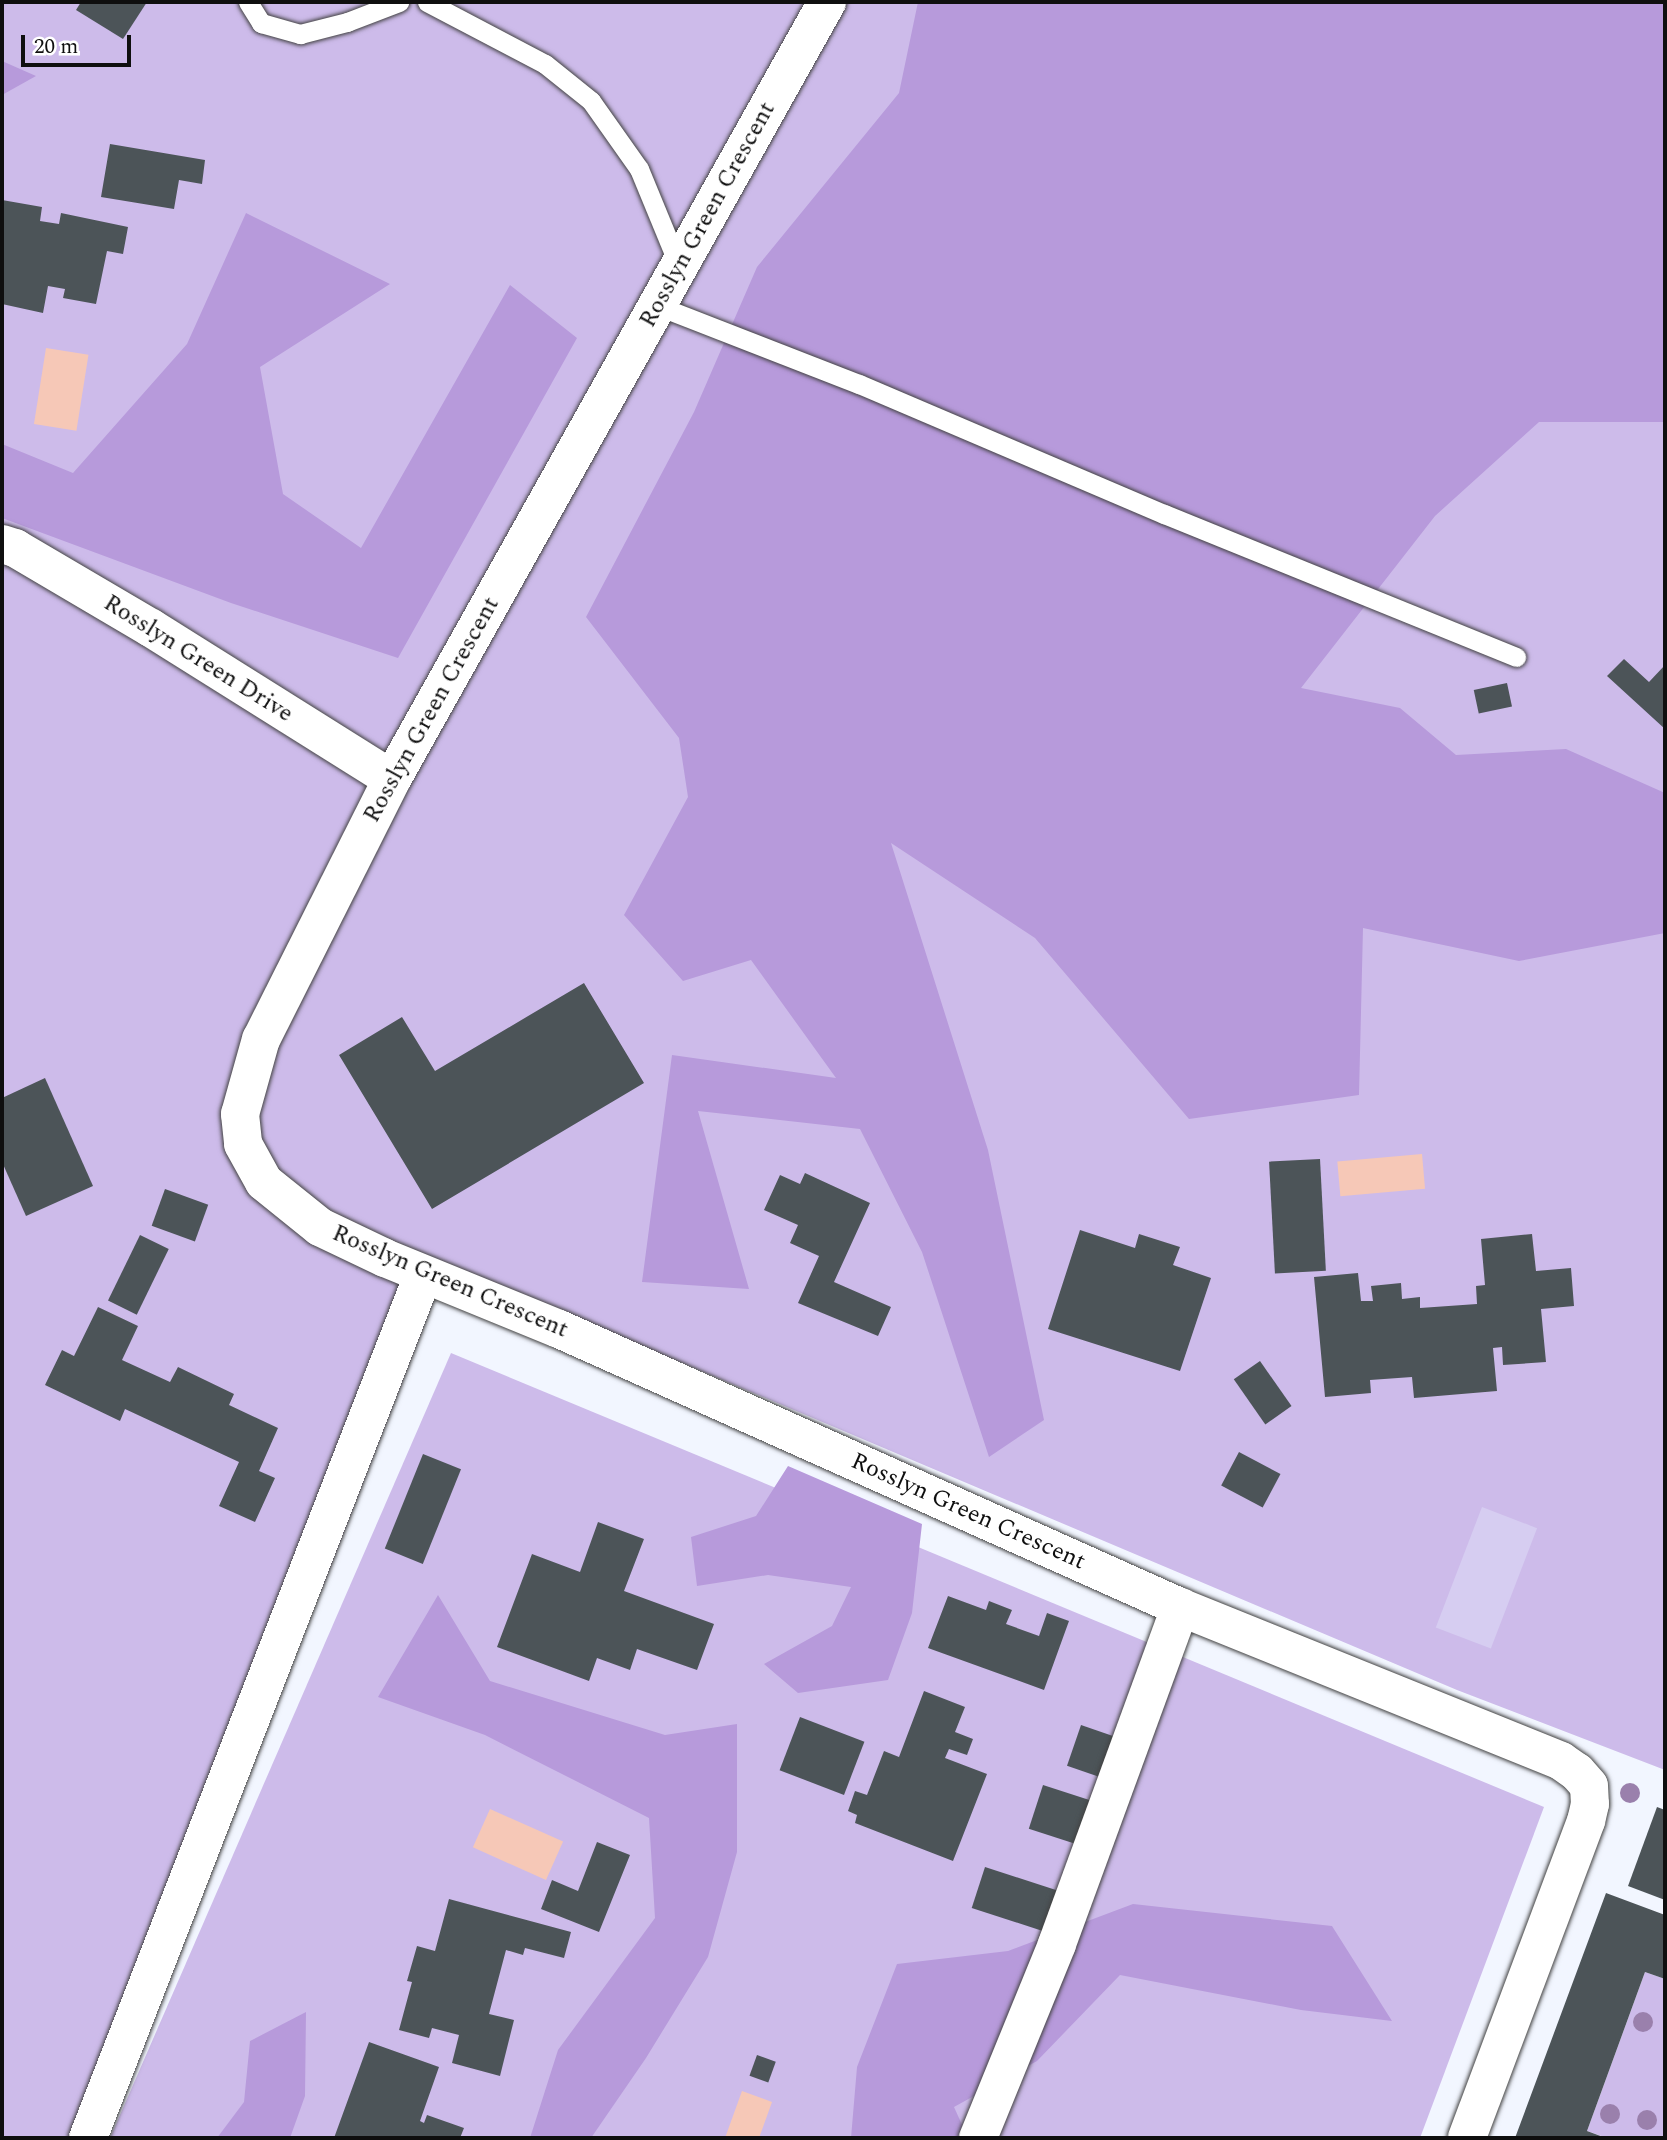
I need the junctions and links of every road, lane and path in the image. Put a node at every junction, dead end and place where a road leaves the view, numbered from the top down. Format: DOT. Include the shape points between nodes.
graph roads {
  1 [pos="248,2"];
  2 [pos="399,2"];
  3 [pos="427,2"];
  4 [pos="827,2"];
  5 [pos="680,267"];
  6 [pos="656,305"];
  7 [pos="2,544"];
  8 [pos="1516,657"];
  9 [pos="392,779"];
  10 [pos="423,1275"];
  11 [pos="1180,1607"];
  12 [pos="88,2138"];
  13 [pos="978,2138"];
  14 [pos="1467,2138"];
  1 -- 2 [label="lane" via="261,23 300,34"];
  3 -- 5 [label="lane" via="545,64 591,101 639,169"];
  4 -- 5 [label="street, Rosslyn Green Crescent"];
  5 -- 6 [label="street, Rosslyn Green Crescent"];
  6 -- 8 [label="lane" via="859,384"];
  6 -- 9 [label="street, Rosslyn Green Crescent"];
  7 -- 9 [label="street, Rosslyn Green Drive" via="151,628"];
  9 -- 10 [label="street, Rosslyn Green Crescent" via="261,1039 240,1114 243,1144 264,1182 320,1227"];
  10 -- 11 [label="street, Rosslyn Green Crescent" via="559,1329"];
  10 -- 12 [label="street"];
  11 -- 13 [label="street" via="1057,1944"];
  11 -- 14 [label="street, Rosslyn Green Crescent" via="1561,1761 1589,1786 1586,1821"];
}
